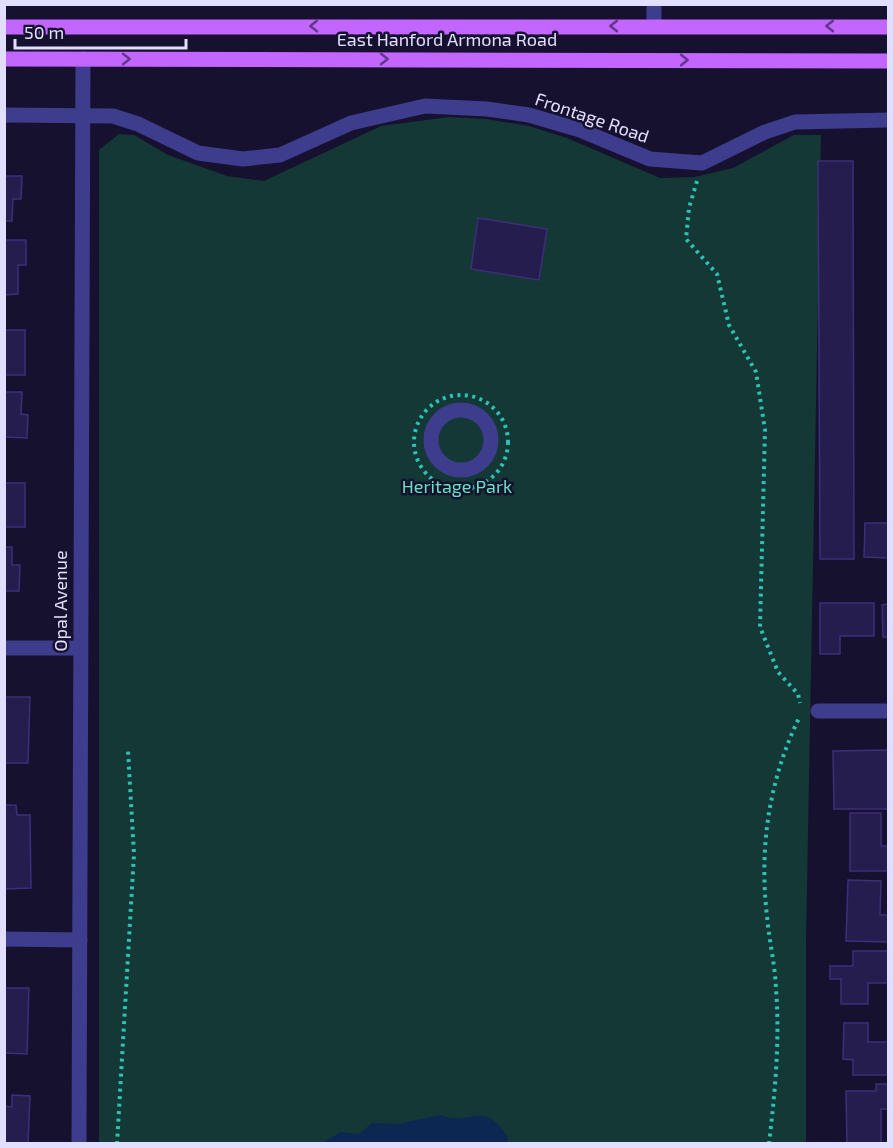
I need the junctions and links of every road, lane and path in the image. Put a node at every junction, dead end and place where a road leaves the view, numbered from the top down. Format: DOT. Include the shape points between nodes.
graph roads {
  1 [pos="654,4"];
  2 [pos="654,25"];
  3 [pos="4,27"];
  4 [pos="888,27"];
  5 [pos="4,59"];
  6 [pos="83,59"];
  7 [pos="888,61"];
  8 [pos="84,114"];
  9 [pos="4,115"];
  10 [pos="888,120"];
  11 [pos="702,163"];
  12 [pos="419,464"];
  13 [pos="4,648"];
  14 [pos="80,648"];
  15 [pos="818,711"];
  16 [pos="888,711"];
  17 [pos="128,751"];
  18 [pos="4,939"];
  19 [pos="80,940"];
  20 [pos="79,1143"];
  21 [pos="117,1143"];
  22 [pos="769,1143"];
  1 -- 2 [label="street"];
  2 -- 3 [label="main road, East Hanford Armona Road, one-way"];
  4 -- 2 [label="main road, East Hanford Armona Road, one-way"];
  5 -- 6 [label="main road, East Hanford Armona Road"];
  6 -- 7 [label="main road, East Hanford Armona Road, one-way"];
  6 -- 8 [label="street, Opal Avenue"];
  8 -- 9 [label="street, Frontage Road"];
  8 -- 11 [label="street, Frontage Road" via="113,116 138,124 198,153 243,159 280,155 351,123 425,106 487,109 580,130 650,159"];
  8 -- 14 [label="street, Opal Avenue"];
  10 -- 11 [label="street" via="795,122"];
  11 -- 22 [label="path" via="689,208 686,239 717,274 729,325 756,372 765,430 760,627 778,672 798,694 802,711 778,772 764,839 778,1065"];
  12 -- 12 [label="path" via="414,451 417,424 430,405 440,399 452,395 478,398 489,404 504,422 508,449 487,482 475,487 449,488 426,475"];
  13 -- 14 [label="street"];
  14 -- 19 [label="street, Opal Avenue"];
  15 -- 16 [label="street"];
  17 -- 21 [label="path" via="134,854"];
  18 -- 19 [label="street"];
  19 -- 20 [label="street, Opal Avenue"];
}
